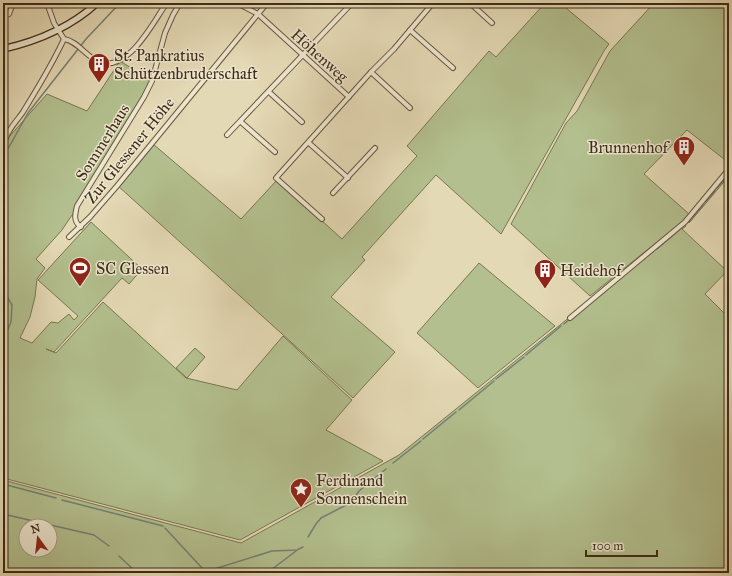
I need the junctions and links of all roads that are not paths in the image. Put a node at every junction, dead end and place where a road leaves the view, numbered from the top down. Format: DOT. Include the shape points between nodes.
graph roads {
  1 [pos="13,3"];
  2 [pos="47,3"];
  3 [pos="97,3"];
  4 [pos="180,3"];
  5 [pos="237,3"];
  6 [pos="267,3"];
  7 [pos="352,3"];
  8 [pos="433,3"];
  9 [pos="470,3"];
  10 [pos="164,7"];
  11 [pos="258,14"];
  12 [pos="3,16"];
  13 [pos="492,23"];
  14 [pos="410,30"];
  15 [pos="58,31"];
  16 [pos="64,39"];
  17 [pos="3,49"];
  18 [pos="303,56"];
  19 [pos="453,68"];
  20 [pos="371,72"];
  21 [pos="269,92"];
  22 [pos="349,97"];
  23 [pos="410,108"];
  24 [pos="241,122"];
  25 [pos="302,122"];
  26 [pos="227,135"];
  27 [pos="6,138"];
  28 [pos="309,143"];
  29 [pos="375,148"];
  30 [pos="275,152"];
  31 [pos="729,169"];
  32 [pos="348,178"];
  33 [pos="333,193"];
  34 [pos="322,219"];
  35 [pos="81,227"];
  36 [pos="69,237"];
  37 [pos="570,318"];
  1 -- 12 [label="street" via="9,14"];
  2 -- 15 [label="street"];
  3 -- 15 [label="main road"];
  4 -- 35 [label="street, Sommerhaus" via="165,32 152,81 144,97 80,200 75,214"];
  5 -- 11 [label="street, Höhenweg"];
  6 -- 11 [label="street, Zur Glessener Höhe"];
  7 -- 18 [label="street"];
  8 -- 14 [label="street"];
  9 -- 13 [label="street"];
  10 -- 16 [label="street" via="131,53 117,62 106,64 94,59"];
  11 -- 18 [label="street, Höhenweg"];
  11 -- 35 [label="street, Zur Glessener Höhe"];
  14 -- 19 [label="street"];
  14 -- 20 [label="street"];
  15 -- 16 [label="street"];
  15 -- 17 [label="main road" via="26,44"];
  16 -- 27 [label="street" via="40,85 8,131"];
  18 -- 21 [label="street"];
  18 -- 22 [label="street, Höhenweg"];
  20 -- 22 [label="street"];
  20 -- 23 [label="street"];
  21 -- 24 [label="street"];
  21 -- 25 [label="street"];
  22 -- 28 [label="street"];
  24 -- 26 [label="street"];
  24 -- 30 [label="street"];
  28 -- 32 [label="street"];
  28 -- 34 [label="street" via="276,178"];
  29 -- 32 [label="street"];
  31 -- 37 [label="street" via="685,222"];
  32 -- 33 [label="street"];
  35 -- 36 [label="street, Zur Glessener Höhe"];
}
